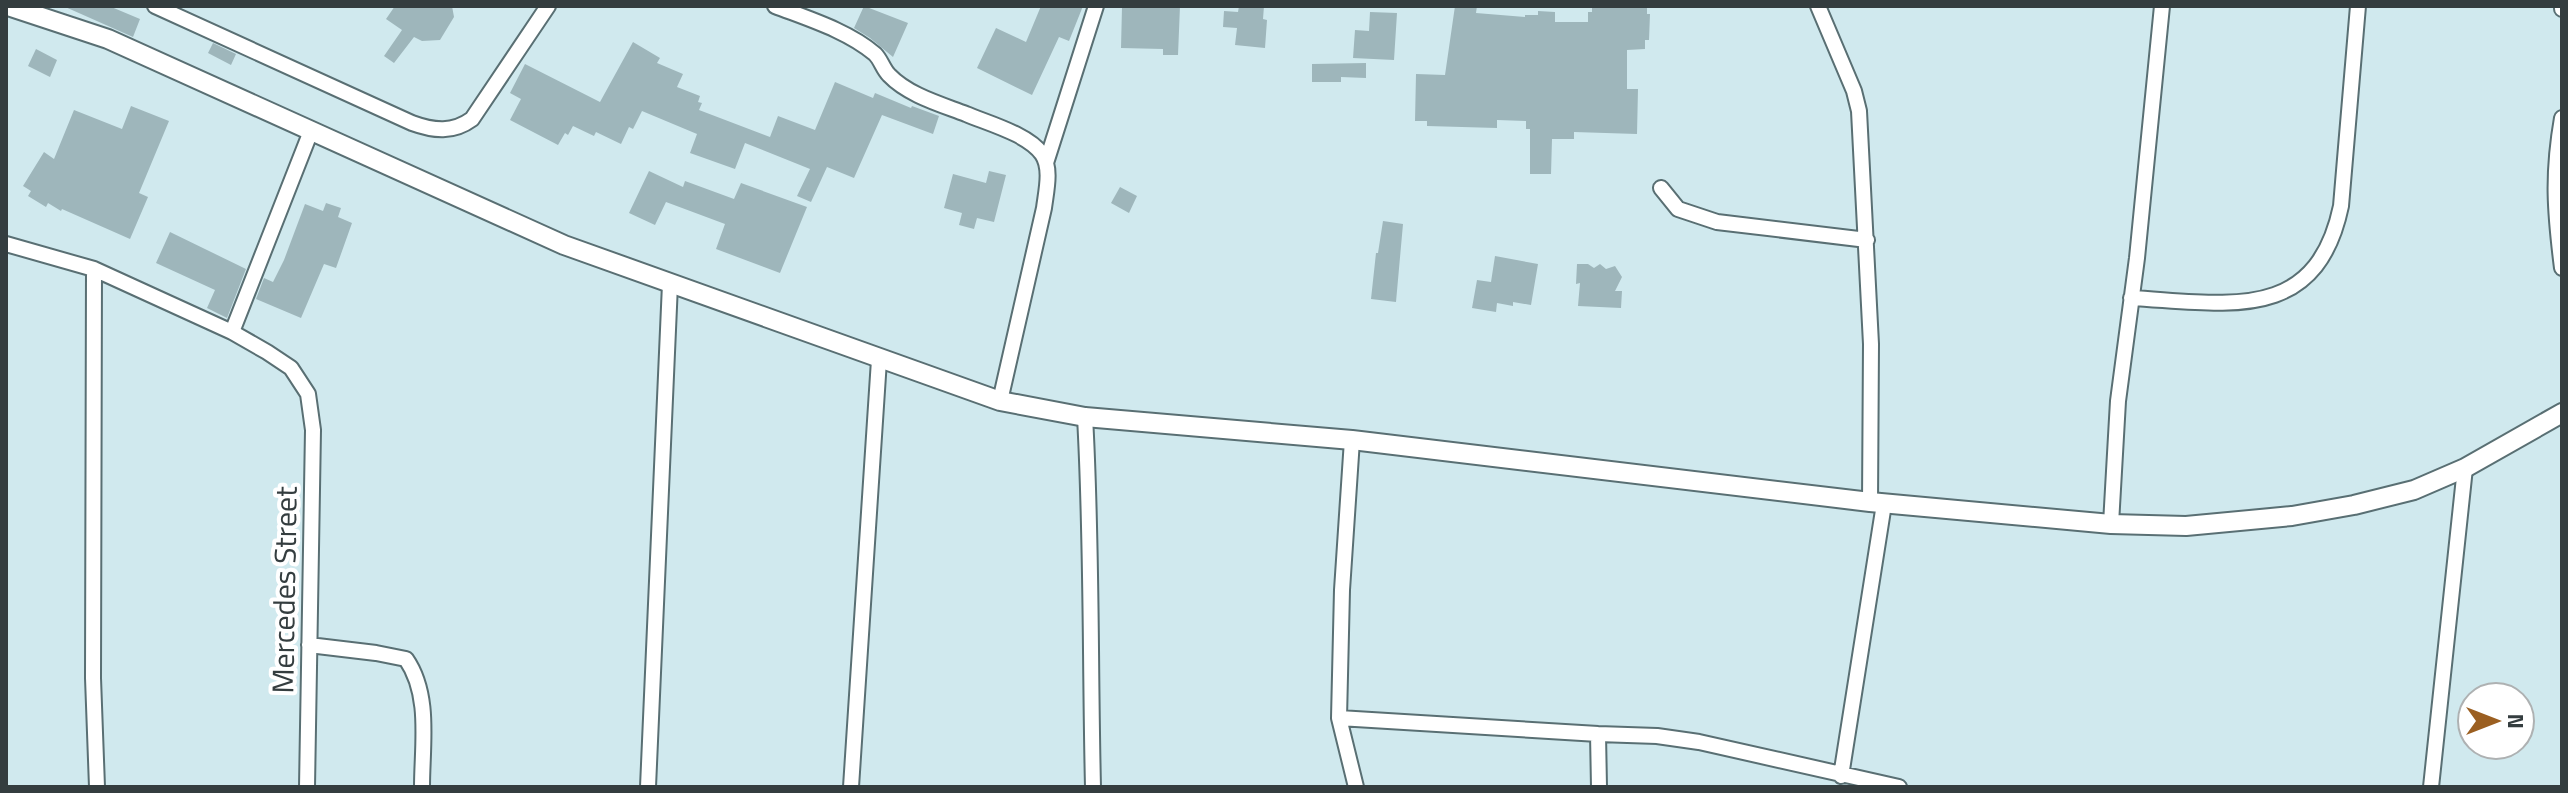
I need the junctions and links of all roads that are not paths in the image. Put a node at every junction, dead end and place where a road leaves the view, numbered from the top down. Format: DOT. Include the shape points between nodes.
graph roads {
  1 [pos="8,6"];
  2 [pos="155,6"];
  3 [pos="548,6"];
  4 [pos="775,6"];
  5 [pos="1096,6"];
  6 [pos="1818,6"];
  7 [pos="2162,6"];
  8 [pos="2358,6"];
  9 [pos="2562,118"];
  10 [pos="311,131"];
  11 [pos="1046,163"];
  12 [pos="1661,188"];
  13 [pos="1867,240"];
  14 [pos="6,244"];
  15 [pos="2562,268"];
  16 [pos="94,269"];
  17 [pos="670,284"];
  18 [pos="2131,298"];
  19 [pos="232,332"];
  20 [pos="879,360"];
  21 [pos="1000,401"];
  22 [pos="2562,413"];
  23 [pos="1085,417"];
  24 [pos="1352,440"];
  25 [pos="2465,468"];
  26 [pos="1877,503"];
  27 [pos="2111,524"];
  28 [pos="309,645"];
  29 [pos="1339,718"];
  30 [pos="1598,734"];
  31 [pos="1841,776"];
  32 [pos="97,787"];
  33 [pos="307,787"];
  34 [pos="422,787"];
  35 [pos="648,787"];
  36 [pos="851,787"];
  37 [pos="1093,787"];
  38 [pos="1356,787"];
  39 [pos="1599,787"];
  40 [pos="1899,787"];
  41 [pos="2431,787"];
  1 -- 10 [label="street" via="108,39"];
  2 -- 3 [label="street" via="401,118 442,130 472,119"];
  4 -- 11 [label="street" via="839,32 877,55 889,75 916,94 1005,130 1034,147"];
  5 -- 11 [label="street"];
  6 -- 13 [label="street" via="1859,111"];
  7 -- 18 [label="street"];
  8 -- 18 [label="street" via="2341,206 2317,267 2304,281 2275,296 2215,303"];
  9 -- 15 [label="street" via="2554,171"];
  10 -- 17 [label="street" via="564,245"];
  10 -- 19 [label="street"];
  11 -- 21 [label="street" via="1039,235"];
  12 -- 13 [label="street" via="1678,209 1717,222"];
  13 -- 26 [label="street"];
  14 -- 16 [label="street"];
  16 -- 19 [label="street"];
  16 -- 32 [label="street"];
  17 -- 20 [label="street"];
  17 -- 35 [label="street"];
  18 -- 27 [label="street"];
  19 -- 28 [label="street, Mercedes Street" via="291,368 308,394 313,430"];
  20 -- 21 [label="street"];
  20 -- 36 [label="street"];
  21 -- 23 [label="street"];
  22 -- 25 [label="street"];
  23 -- 24 [label="street"];
  23 -- 37 [label="street"];
  24 -- 26 [label="street"];
  24 -- 29 [label="street"];
  25 -- 27 [label="street" via="2414,490 2292,516 2186,526"];
  25 -- 41 [label="street"];
  26 -- 27 [label="street"];
  26 -- 31 [label="street"];
  28 -- 33 [label="street, Mercedes Street"];
  28 -- 34 [label="street" via="406,659 422,699"];
  29 -- 30 [label="street"];
  29 -- 38 [label="street"];
  30 -- 31 [label="street" via="1699,742"];
  30 -- 39 [label="street"];
  31 -- 40 [label="street"];
}
